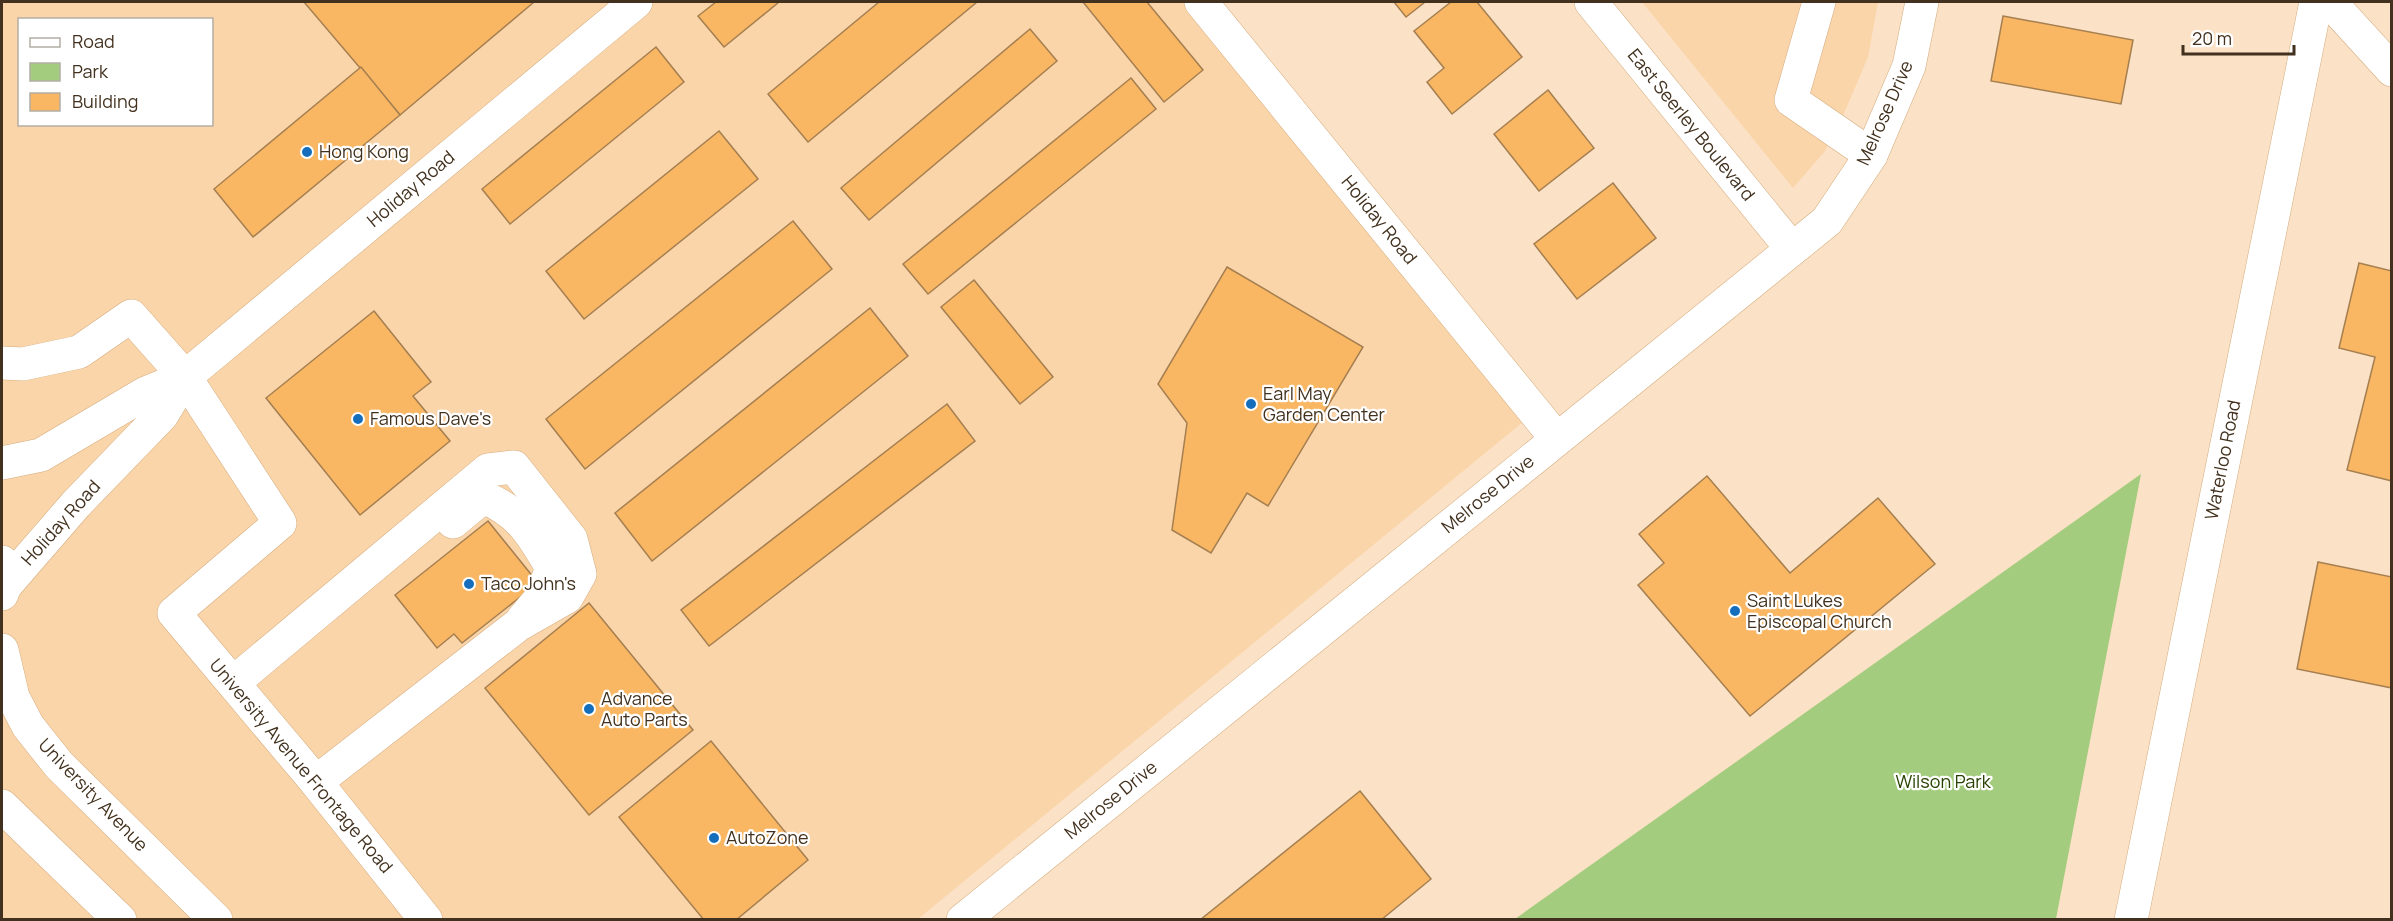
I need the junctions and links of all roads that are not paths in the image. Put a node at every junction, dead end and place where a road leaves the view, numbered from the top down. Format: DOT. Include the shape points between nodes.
graph roads {
  1 [pos="636,2"];
  2 [pos="1201,2"];
  3 [pos="1590,2"];
  4 [pos="1819,2"];
  5 [pos="1922,2"];
  6 [pos="2316,2"];
  7 [pos="2330,2"];
  8 [pos="2391,70"];
  9 [pos="1871,155"];
  10 [pos="1792,249"];
  11 [pos="2,363"];
  12 [pos="185,377"];
  13 [pos="1556,438"];
  14 [pos="2,463"];
  15 [pos="3,581"];
  16 [pos="2,650"];
  17 [pos="233,683"];
  18 [pos="316,782"];
  19 [pos="2,806"];
  20 [pos="120,920"];
  21 [pos="216,920"];
  22 [pos="426,920"];
  23 [pos="963,920"];
  24 [pos="2131,920"];
  1 -- 12 [label="street, Holiday Road"];
  2 -- 13 [label="street, Holiday Road"];
  3 -- 10 [label="street, East Seerley Boulevard"];
  4 -- 9 [label="street" via="1791,100"];
  5 -- 9 [label="street, Melrose Drive" via="1909,66"];
  6 -- 24 [label="street, Waterloo Road"];
  7 -- 8 [label="street"];
  9 -- 10 [label="street, Melrose Drive" via="1827,221"];
  10 -- 13 [label="street, Melrose Drive"];
  11 -- 12 [label="street" via="23,364 79,352 131,316"];
  12 -- 14 [label="street, Holiday Road" via="146,393 41,455"];
  12 -- 15 [label="street, Holiday Road" via="162,415"];
  12 -- 17 [label="street, University Avenue Frontage Road" via="280,523 174,614"];
  13 -- 23 [label="street, Melrose Drive"];
  16 -- 21 [label="street, University Avenue" via="13,697 28,726 59,765"];
  17 -- 18 [label="street, University Avenue Frontage Road"];
  17 -- 18 [label="street" via="489,470 514,467 571,539 580,574 567,597 518,625"];
  18 -- 22 [label="street, University Avenue Frontage Road"];
  19 -- 20 [label="street"];
}
